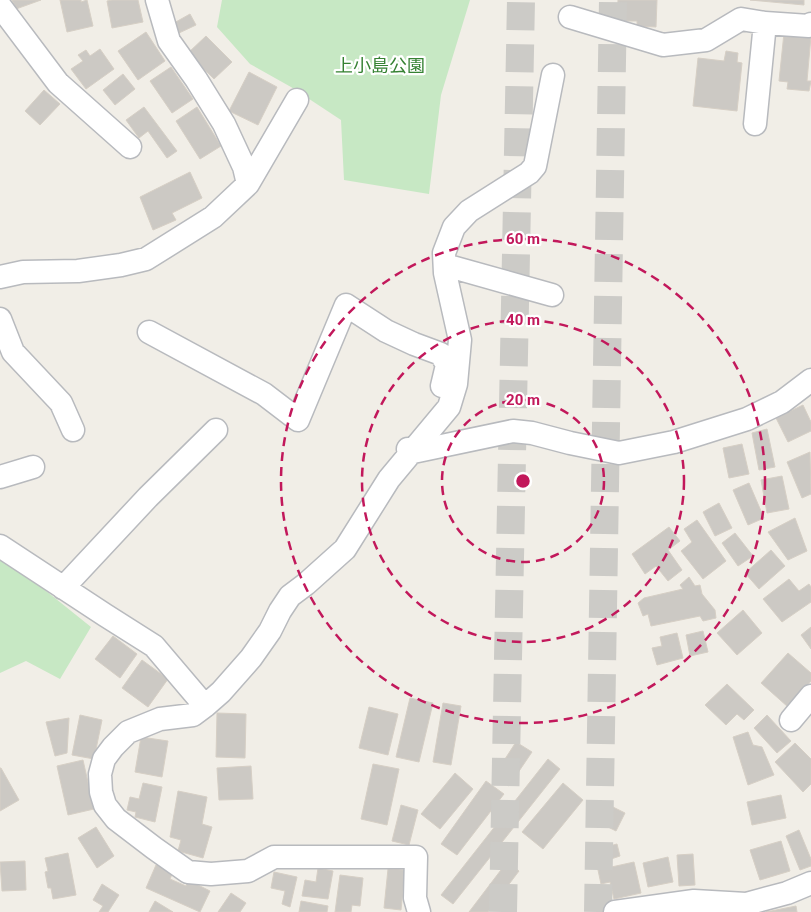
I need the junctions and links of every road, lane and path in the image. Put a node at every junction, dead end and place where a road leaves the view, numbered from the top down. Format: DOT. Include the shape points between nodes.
graph roads {
  1 [pos="157,0"];
  2 [pos="0,6"];
  3 [pos="570,17"];
  4 [pos="765,23"];
  5 [pos="811,24"];
  6 [pos="552,75"];
  7 [pos="297,100"];
  8 [pos="755,124"];
  9 [pos="130,147"];
  10 [pos="248,184"];
  11 [pos="445,265"];
  12 [pos="0,277"];
  13 [pos="552,295"];
  14 [pos="0,319"];
  15 [pos="149,332"];
  16 [pos="811,380"];
  17 [pos="73,430"];
  18 [pos="216,430"];
  19 [pos="413,452"];
  20 [pos="33,467"];
  21 [pos="0,477"];
  22 [pos="0,546"];
  23 [pos="64,588"];
  24 [pos="811,696"];
  25 [pos="205,706"];
  26 [pos="790,720"];
  27 [pos="811,883"];
  28 [pos="418,912"];
  29 [pos="615,912"];
  1 -- 10 [label="street" via="168,41 224,124 244,167"];
  2 -- 9 [label="street" via="58,83"];
  3 -- 4 [label="street" via="663,45 706,40 741,19"];
  4 -- 5 [label="street"];
  4 -- 8 [label="street"];
  6 -- 11 [label="street" via="535,166 469,211 454,227 444,253"];
  7 -- 10 [label="street"];
  10 -- 12 [label="street" via="213,216 146,259 78,271 22,272"];
  11 -- 13 [label="street"];
  11 -- 19 [label="street" via="460,340 456,384 449,407"];
  14 -- 17 [label="street" via="12,352 61,403"];
  15 -- 19 [label="street" via="264,394 298,420 346,305 386,331 441,354 447,365 432,408 404,440 403,446"];
  16 -- 19 [label="street" via="782,402 747,419 674,442 619,453 513,431"];
  18 -- 23 [label="street" via="148,497"];
  19 -- 25 [label="street" via="389,478 345,549 290,596 251,658"];
  20 -- 21 [label="street"];
  22 -- 23 [label="street"];
  23 -- 25 [label="street" via="154,646"];
  24 -- 26 [label="street"];
  25 -- 28 [label="street" via="193,715 160,719 128,732 112,747 100,774 101,792 105,805 116,819 188,872 248,871 274,857 416,857 414,898"];
  27 -- 29 [label="street" via="746,904 694,901"];
}
